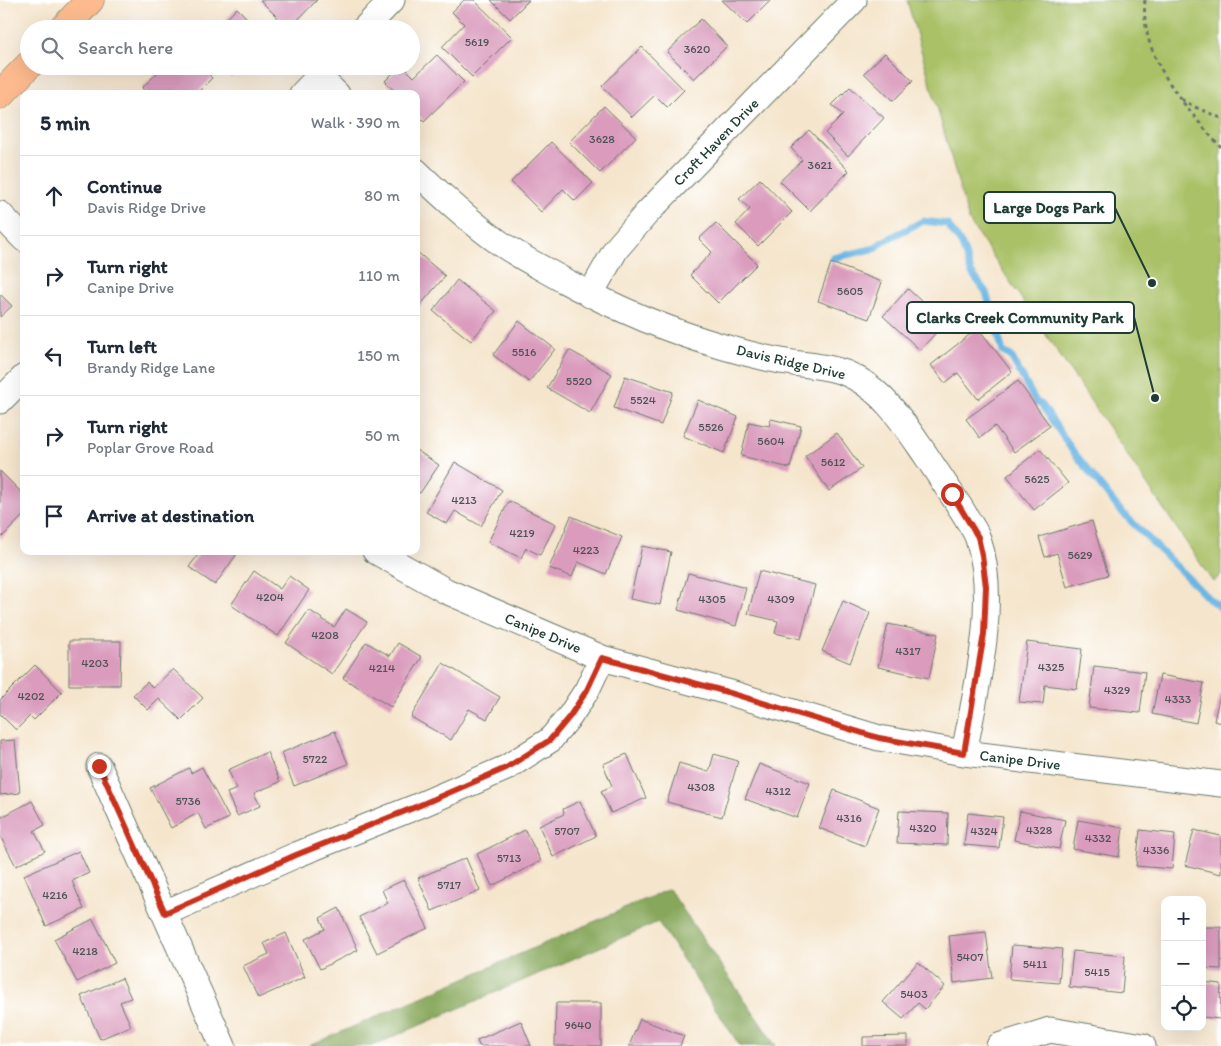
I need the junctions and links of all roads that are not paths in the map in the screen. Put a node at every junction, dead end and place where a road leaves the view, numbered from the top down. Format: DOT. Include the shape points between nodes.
graph roads {
  1 [pos="90,0"];
  2 [pos="392,0"];
  3 [pos="854,0"];
  4 [pos="71,20"];
  5 [pos="373,20"];
  6 [pos="20,74"];
  7 [pos="317,79"];
  8 [pos="332,90"];
  9 [pos="0,95"];
  10 [pos="420,175"];
  11 [pos="0,214"];
  12 [pos="20,235"];
  13 [pos="590,295"];
  14 [pos="20,381"];
  15 [pos="0,401"];
  16 [pos="382,555"];
  17 [pos="602,658"];
  18 [pos="964,753"];
  19 [pos="99,766"];
  20 [pos="1221,784"];
  21 [pos="165,913"];
  22 [pos="222,1046"];
  23 [pos="998,1046"];
  24 [pos="1143,1046"];
  1 -- 4 [label="main road"];
  2 -- 5 [label="street"];
  3 -- 13 [label="street, Croft Haven Drive" via="647,213 616,249"];
  6 -- 9 [label="main road"];
  7 -- 8 [label="street"];
  10 -- 13 [label="street, Davis Ridge Drive" via="499,242"];
  11 -- 12 [label="street"];
  13 -- 18 [label="street, Davis Ridge Drive" via="689,337 852,376 869,386 903,422 978,537 982,555 986,587 984,634"];
  14 -- 15 [label="street"];
  16 -- 17 [label="street, Canipe Drive" via="446,591"];
  17 -- 18 [label="street, Canipe Drive" via="879,738"];
  17 -- 21 [label="street" via="587,690 550,740 506,768"];
  18 -- 20 [label="street, Canipe Drive"];
  19 -- 21 [label="street"];
  21 -- 22 [label="street"];
  23 -- 24 [label="street" via="1050,1030"];
}
